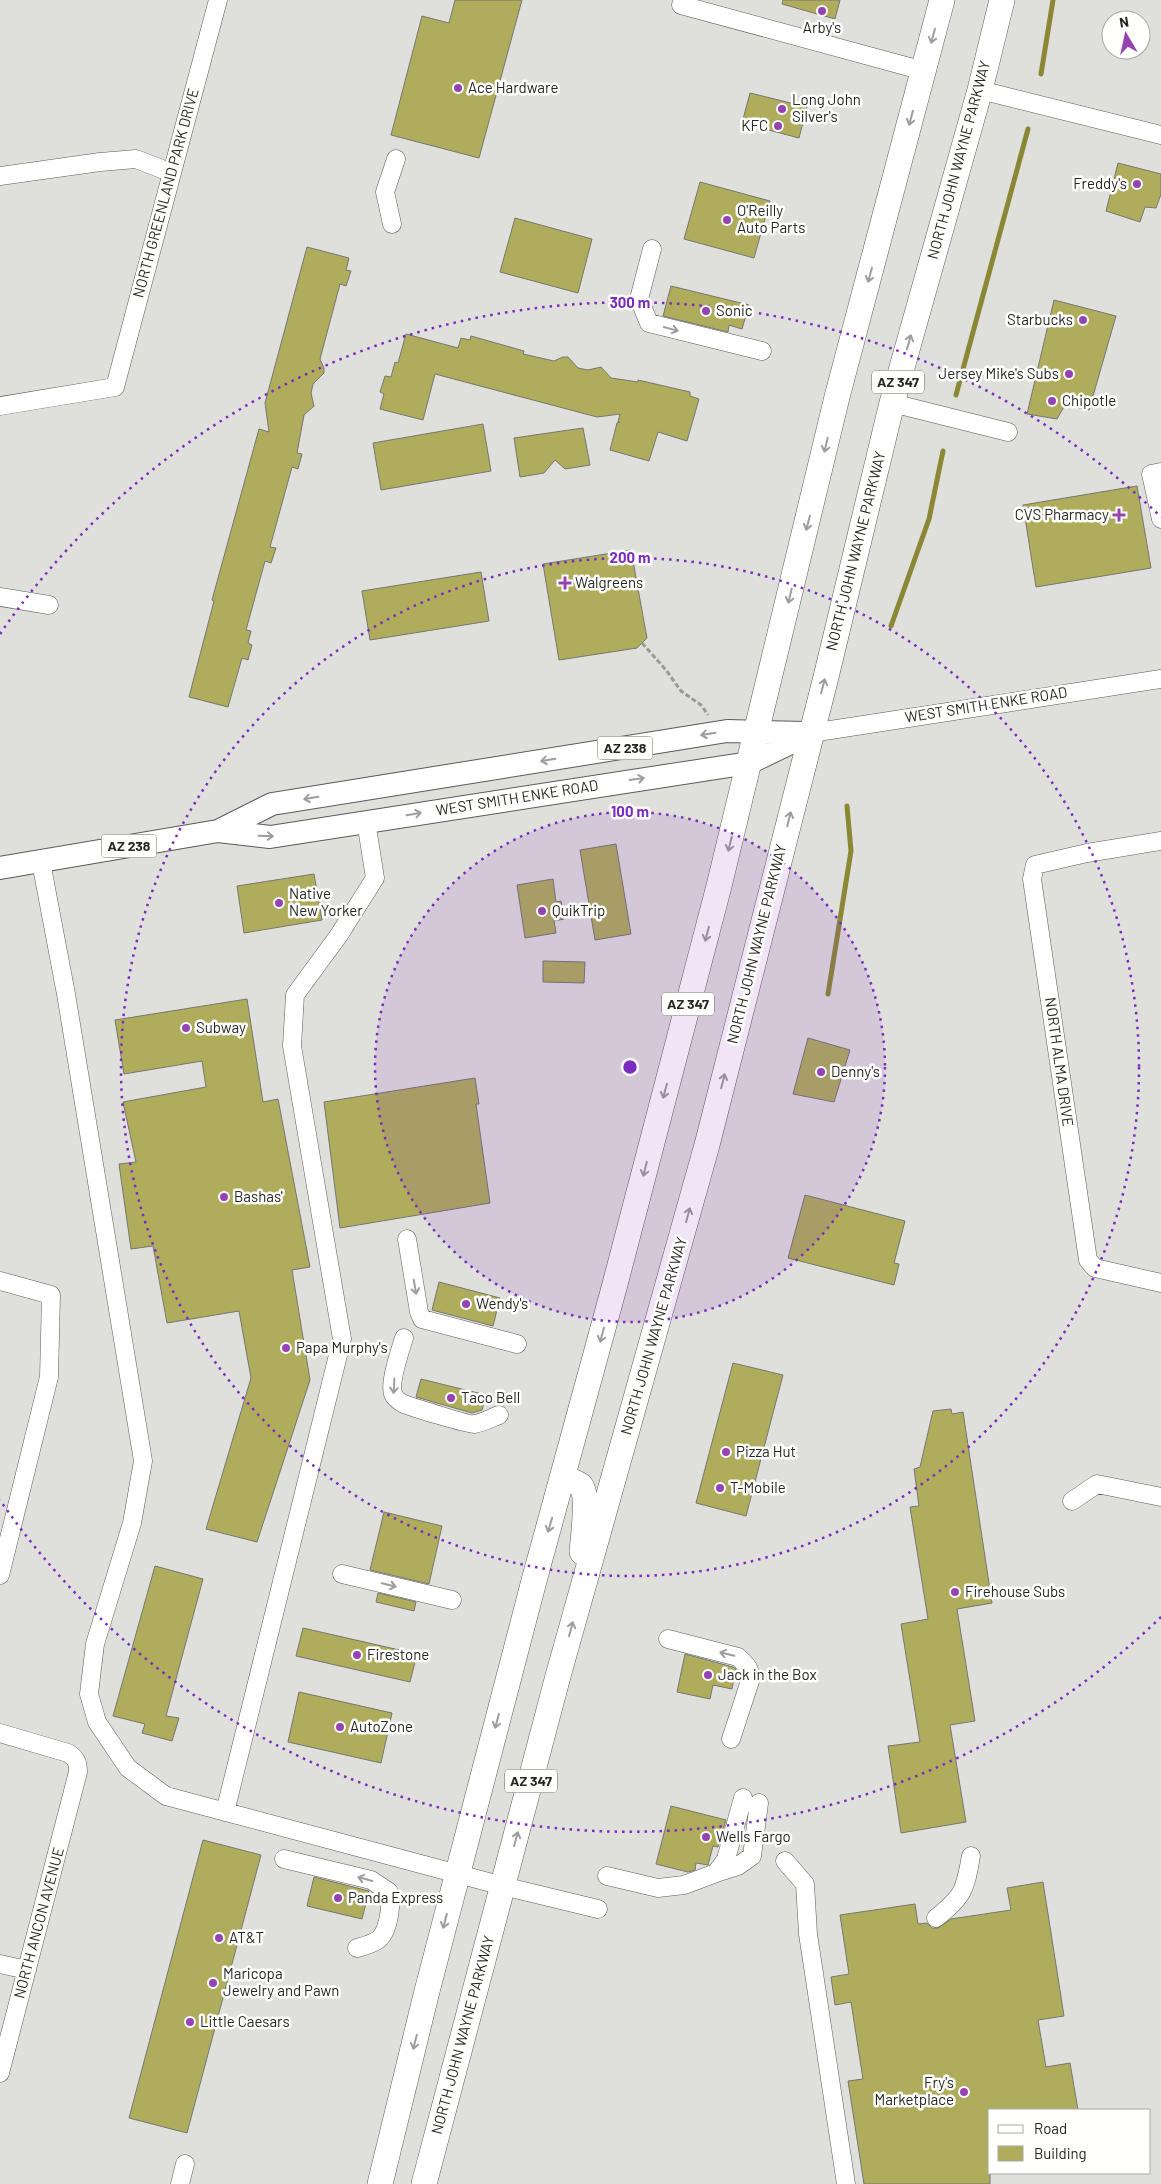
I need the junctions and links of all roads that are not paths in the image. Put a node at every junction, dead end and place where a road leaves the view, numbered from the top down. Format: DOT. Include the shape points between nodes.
graph roads {
  1 [pos="218,0"];
  2 [pos="942,0"];
  3 [pos="1002,0"];
  4 [pos="681,5"];
  5 [pos="924,71"];
  6 [pos="980,90"];
  7 [pos="1161,135"];
  8 [pos="396,159"];
  9 [pos="172,173"];
  10 [pos="0,176"];
  11 [pos="392,224"];
  12 [pos="652,249"];
  13 [pos="762,351"];
  14 [pos="892,403"];
  15 [pos="0,406"];
  16 [pos="1008,432"];
  17 [pos="1161,472"];
  18 [pos="1161,519"];
  19 [pos="0,597"];
  20 [pos="49,605"];
  21 [pos="1161,679"];
  22 [pos="757,732"];
  23 [pos="811,733"];
  24 [pos="749,763"];
  25 [pos="493,768"];
  26 [pos="366,821"];
  27 [pos="218,831"];
  28 [pos="1161,841"];
  29 [pos="41,862"];
  30 [pos="0,868"];
  31 [pos="407,1239"];
  32 [pos="0,1281"];
  33 [pos="1161,1283"];
  34 [pos="404,1338"];
  35 [pos="517,1344"];
  36 [pos="499,1415"];
  37 [pos="563,1478"];
  38 [pos="1161,1498"];
  39 [pos="1072,1501"];
  40 [pos="8,1513"];
  41 [pos="342,1574"];
  42 [pos="0,1576"];
  43 [pos="580,1597"];
  44 [pos="452,1600"];
  45 [pos="668,1639"];
  46 [pos="0,1733"];
  47 [pos="731,1738"];
  48 [pos="225,1812"];
  49 [pos="971,1856"];
  50 [pos="284,1859"];
  51 [pos="786,1860"];
  52 [pos="458,1873"];
  53 [pos="716,1873"];
  54 [pos="607,1876"];
  55 [pos="503,1886"];
  56 [pos="598,1908"];
  57 [pos="936,1918"];
  58 [pos="357,1948"];
  59 [pos="0,1964"];
  60 [pos="27,1970"];
  61 [pos="0,2073"];
  62 [pos="185,2164"];
  63 [pos="180,2184"];
  64 [pos="380,2184"];
  65 [pos="424,2184"];
  66 [pos="846,2184"];
  1 -- 9 [label="street, NORTH GREENLAND PARK DRIVE"];
  2 -- 5 [label="highway, AZ 347, one-way"];
  3 -- 6 [label="highway, NORTH JOHN WAYNE PARKWAY / AZ 347"];
  4 -- 5 [label="street"];
  5 -- 22 [label="highway, AZ 347, one-way" via="837,398"];
  6 -- 7 [label="street"];
  14 -- 6 [label="highway, NORTH JOHN WAYNE PARKWAY / AZ 347, one-way"];
  8 -- 11 [label="street" via="385,192"];
  9 -- 10 [label="street" via="136,159"];
  9 -- 15 [label="street, NORTH GREENLAND PARK DRIVE" via="115,386"];
  12 -- 13 [label="street, one-way" via="639,299 649,323"];
  14 -- 16 [label="street"];
  23 -- 14 [label="highway, NORTH JOHN WAYNE PARKWAY / AZ 347, one-way"];
  17 -- 18 [label="street" via="1151,474"];
  19 -- 20 [label="street"];
  21 -- 23 [label="street, WEST SMITH ENKE ROAD"];
  22 -- 23 [label="main road, WEST SMITH ENKE ROAD / AZ 238"];
  22 -- 24 [label="highway, AZ 347"];
  22 -- 25 [label="main road, WEST SMITH ENKE ROAD / AZ 238, one-way" via="727,731"];
  23 -- 24 [label="main road, WEST SMITH ENKE ROAD / AZ 238"];
  43 -- 23 [label="highway, NORTH JOHN WAYNE PARKWAY / AZ 347, one-way" via="704,1154"];
  26 -- 24 [label="main road, WEST SMITH ENKE ROAD / AZ 238, one-way"];
  24 -- 37 [label="highway, AZ 347, one-way" via="722,877"];
  25 -- 26 [label="main road" via="474,786 382,802 374,807"];
  25 -- 27 [label="main road, WEST SMITH ENKE ROAD / AZ 238, one-way" via="272,804"];
  27 -- 26 [label="main road, WEST SMITH ENKE ROAD / AZ 238, one-way" via="270,836"];
  26 -- 48 [label="street" via="375,878 296,995 292,1046 342,1339"];
  27 -- 29 [label="main road, WEST SMITH ENKE ROAD / AZ 238"];
  28 -- 33 [label="street, NORTH ALMA DRIVE" via="1035,865 1032,879 1088,1260 1095,1268"];
  29 -- 30 [label="main road, WEST SMITH ENKE ROAD / AZ 238"];
  29 -- 48 [label="street" via="143,1461 132,1523 95,1644 89,1694 97,1722 128,1768 166,1796"];
  31 -- 35 [label="street, one-way" via="422,1319"];
  32 -- 40 [label="street" via="51,1295 49,1377"];
  34 -- 36 [label="street, one-way" via="392,1384 396,1399 462,1423 473,1424"];
  37 -- 43 [label="highway" via="580,1485 584,1496"];
  37 -- 52 [label="highway, AZ 347, one-way"];
  38 -- 39 [label="street" via="1097,1484"];
  40 -- 42 [label="street"];
  41 -- 44 [label="street, one-way"];
  55 -- 43 [label="highway, NORTH JOHN WAYNE PARKWAY / AZ 347, one-way"];
  47 -- 45 [label="street, one-way" via="750,1681 751,1672 747,1664 738,1657"];
  46 -- 60 [label="street, NORTH ANCON AVENUE" via="68,1753 78,1763"];
  48 -- 52 [label="street"];
  49 -- 57 [label="street" via="966,1886 957,1902"];
  58 -- 50 [label="street, one-way" via="380,1938 385,1931 391,1901 389,1892 371,1880"];
  51 -- 66 [label="street" via="804,1884 808,1934"];
  52 -- 55 [label="street"];
  52 -- 64 [label="highway, AZ 347, one-way"];
  53 -- 53 [label="street" via="726,1859 751,1800 752,1856 738,1866"];
  53 -- 54 [label="street" via="684,1885 658,1888"];
  55 -- 56 [label="street"];
  55 -- 65 [label="highway, NORTH JOHN WAYNE PARKWAY / AZ 347"];
  59 -- 60 [label="street"];
  60 -- 61 [label="street, NORTH ANCON AVENUE"];
  62 -- 63 [label="street"];
}
